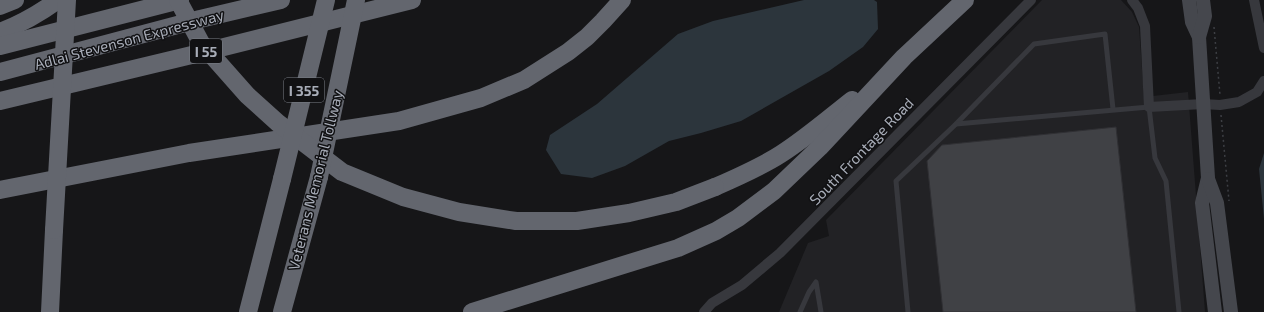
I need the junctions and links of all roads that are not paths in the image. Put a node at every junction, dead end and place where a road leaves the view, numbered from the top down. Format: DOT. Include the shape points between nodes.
graph roads {
  1 [pos="15,0"];
  2 [pos="58,0"];
  3 [pos="67,0"];
  4 [pos="179,0"];
  5 [pos="281,0"];
  6 [pos="326,0"];
  7 [pos="356,0"];
  8 [pos="412,0"];
  9 [pos="965,0"];
  10 [pos="1031,0"];
  11 [pos="1132,0"];
  12 [pos="1189,0"];
  13 [pos="1203,0"];
  14 [pos="1254,0"];
  15 [pos="620,3"];
  16 [pos="0,6"];
  17 [pos="0,32"];
  18 [pos="1199,37"];
  19 [pos="0,46"];
  20 [pos="1264,48"];
  21 [pos="904,58"];
  22 [pos="0,72"];
  23 [pos="1264,81"];
  24 [pos="0,101"];
  25 [pos="1203,104"];
  26 [pos="1150,107"];
  27 [pos="1112,109"];
  28 [pos="956,124"];
  29 [pos="1208,178"];
  30 [pos="0,190"];
  31 [pos="50,312"];
  32 [pos="248,312"];
  33 [pos="282,312"];
  34 [pos="472,312"];
  35 [pos="704,312"];
  36 [pos="800,312"];
  37 [pos="821,312"];
  38 [pos="908,312"];
  39 [pos="1179,312"];
  40 [pos="1215,312"];
  41 [pos="1231,312"];
  1 -- 16 [label="highway"];
  2 -- 17 [label="highway" via="41,13"];
  3 -- 31 [label="highway, bridge"];
  4 -- 19 [label="highway"];
  4 -- 21 [label="highway, bridge" via="201,43 247,95 278,123 342,172 403,197 459,212 516,221 577,221 629,213 676,202 715,187 781,154"];
  5 -- 22 [label="highway, Adlai Stevenson Expressway / I 55"];
  6 -- 32 [label="highway, I 355, bridge"];
  7 -- 33 [label="highway, Veterans Memorial Tollway / I 355, bridge" via="319,177"];
  8 -- 24 [label="highway, Adlai Stevenson Expressway / I 55"];
  9 -- 21 [label="highway"];
  10 -- 35 [label="street, South Frontage Road" via="780,253 742,285 712,303"];
  11 -- 26 [label="street" via="1145,26"];
  12 -- 18 [label="street" via="1192,22"];
  13 -- 18 [label="street" via="1205,16"];
  14 -- 20 [label="street"];
  15 -- 30 [label="highway" via="587,38 541,71 481,98 399,121 189,153"];
  18 -- 25 [label="street"];
  21 -- 34 [label="highway" via="820,147 774,191 732,222 678,248"];
  23 -- 25 [label="street" via="1257,92 1239,102"];
  25 -- 26 [label="street"];
  25 -- 29 [label="street"];
  26 -- 27 [label="lane"];
  26 -- 39 [label="lane" via="1155,158 1166,180"];
  27 -- 28 [label="lane"];
  27 -- 28 [label="lane" via="1105,34 1034,44"];
  28 -- 38 [label="lane" via="896,181"];
  29 -- 40 [label="street" via="1202,203"];
  29 -- 41 [label="street" via="1217,203"];
  36 -- 37 [label="lane" via="816,282"];
}
